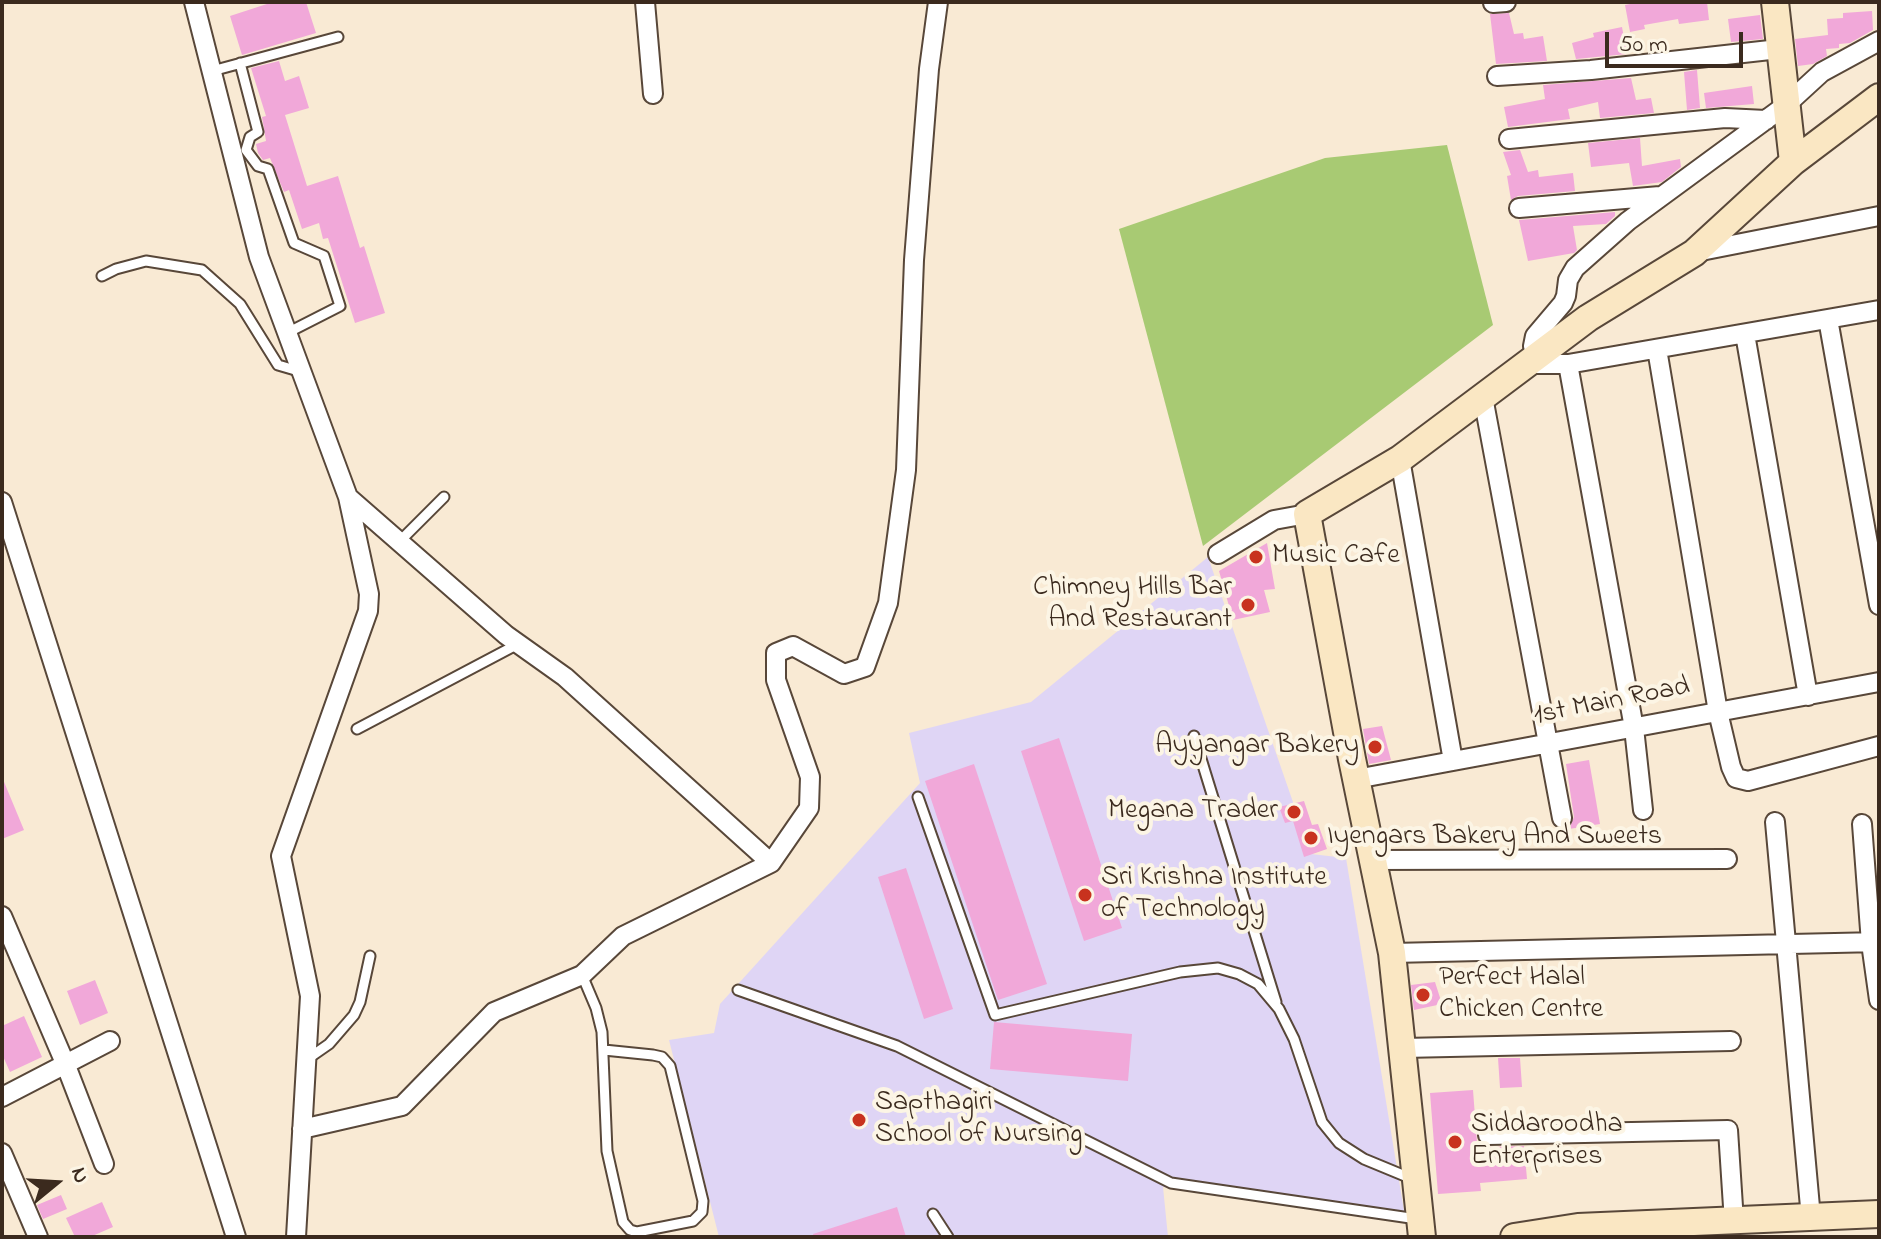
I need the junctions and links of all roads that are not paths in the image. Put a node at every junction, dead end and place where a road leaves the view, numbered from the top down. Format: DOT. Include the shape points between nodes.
graph roads {
  1 [pos="194,2"];
  2 [pos="645,2"];
  3 [pos="938,2"];
  4 [pos="1775,2"];
  5 [pos="338,37"];
  6 [pos="1879,41"];
  7 [pos="1779,49"];
  8 [pos="240,63"];
  9 [pos="212,71"];
  10 [pos="1497,76"];
  11 [pos="653,94"];
  12 [pos="1879,97"];
  13 [pos="1776,112"];
  14 [pos="1509,139"];
  15 [pos="1793,162"];
  16 [pos="1663,196"];
  17 [pos="1519,208"];
  18 [pos="1879,216"];
  19 [pos="1694,253"];
  20 [pos="102,276"];
  21 [pos="1879,310"];
  22 [pos="1828,319"];
  23 [pos="287,333"];
  24 [pos="1745,334"];
  25 [pos="1657,349"];
  26 [pos="1531,361"];
  27 [pos="1568,364"];
  28 [pos="302,372"];
  29 [pos="1483,397"];
  30 [pos="1400,459"];
  31 [pos="348,497"];
  32 [pos="444,497"];
  33 [pos="2,502"];
  34 [pos="1307,514"];
  35 [pos="400,541"];
  36 [pos="1218,554"];
  37 [pos="1879,605"];
  38 [pos="518,644"];
  39 [pos="1879,682"];
  40 [pos="1808,696"];
  41 [pos="1718,712"];
  42 [pos="1634,728"];
  43 [pos="357,729"];
  44 [pos="1194,736"];
  45 [pos="1547,744"];
  46 [pos="1879,746"];
  47 [pos="1453,761"];
  48 [pos="1356,779"];
  49 [pos="918,797"];
  50 [pos="1643,810"];
  51 [pos="1562,818"];
  52 [pos="1775,822"];
  53 [pos="1862,824"];
  54 [pos="1727,859"];
  55 [pos="1372,860"];
  56 [pos="771,863"];
  57 [pos="2,916"];
  58 [pos="1875,942"];
  59 [pos="1786,945"];
  60 [pos="1392,953"];
  61 [pos="370,956"];
  62 [pos="582,975"];
  63 [pos="738,990"];
  64 [pos="1879,1000"];
  65 [pos="1279,1009"];
  66 [pos="110,1041"];
  67 [pos="1731,1041"];
  68 [pos="1403,1048"];
  69 [pos="604,1050"];
  70 [pos="306,1060"];
  71 [pos="65,1063"];
  72 [pos="2,1097"];
  73 [pos="302,1129"];
  74 [pos="1488,1135"];
  75 [pos="2,1153"];
  76 [pos="104,1164"];
  77 [pos="1417,1181"];
  78 [pos="933,1214"];
  79 [pos="1879,1214"];
  80 [pos="1734,1222"];
  81 [pos="1795,1225"];
  82 [pos="1421,1228"];
  83 [pos="1628,1231"];
  84 [pos="38,1237"];
  85 [pos="236,1237"];
  86 [pos="296,1237"];
  87 [pos="948,1237"];
  88 [pos="1514,1237"];
  1 -- 9 [label="street"];
  2 -- 11 [label="street"];
  3 -- 56 [label="street" via="914,260 906,470 888,603 865,667 844,674 793,646 776,653 776,680 810,777 809,808"];
  4 -- 7 [label="street"];
  5 -- 8 [label="lane"];
  6 -- 13 [label="street" via="1822,72"];
  7 -- 10 [label="street"];
  7 -- 13 [label="street"];
  8 -- 9 [label="lane"];
  8 -- 23 [label="lane" via="258,132 246,150 258,166 268,169 294,243 324,256 340,306"];
  9 -- 23 [label="street" via="259,257"];
  12 -- 15 [label="street"];
  13 -- 14 [label="street"];
  13 -- 15 [label="street"];
  13 -- 16 [label="street"];
  15 -- 19 [label="street"];
  16 -- 17 [label="street"];
  16 -- 26 [label="street" via="1570,273 1563,303 1535,336"];
  18 -- 19 [label="street"];
  19 -- 26 [label="street" via="1588,318"];
  20 -- 28 [label="lane" via="146,261 202,270 240,304 278,365"];
  21 -- 22 [label="street"];
  22 -- 24 [label="street"];
  22 -- 37 [label="street"];
  23 -- 28 [label="street"];
  24 -- 25 [label="street"];
  24 -- 40 [label="street"];
  25 -- 27 [label="street"];
  25 -- 41 [label="street"];
  26 -- 27 [label="street"];
  26 -- 29 [label="street"];
  27 -- 42 [label="street"];
  28 -- 31 [label="street"];
  29 -- 30 [label="street"];
  29 -- 45 [label="street"];
  30 -- 34 [label="street"];
  30 -- 47 [label="street"];
  31 -- 35 [label="street"];
  31 -- 70 [label="street" via="368,611 281,856 310,996"];
  32 -- 35 [label="lane"];
  33 -- 85 [label="street"];
  34 -- 36 [label="street" via="1274,520"];
  34 -- 48 [label="street"];
  35 -- 38 [label="street"];
  38 -- 43 [label="lane"];
  38 -- 56 [label="street" via="565,677"];
  39 -- 40 [label="street, 1st Main Road"];
  40 -- 41 [label="street, 1st Main Road"];
  41 -- 42 [label="street, 1st Main Road"];
  41 -- 46 [label="street" via="1731,767 1736,778 1748,781"];
  42 -- 45 [label="street, 1st Main Road"];
  42 -- 50 [label="street"];
  44 -- 65 [label="lane"];
  45 -- 47 [label="street, 1st Main Road"];
  45 -- 51 [label="street"];
  47 -- 48 [label="street, 1st Main Road"];
  48 -- 55 [label="street"];
  49 -- 65 [label="lane" via="995,1015 1218,968 1258,984"];
  52 -- 59 [label="street"];
  53 -- 58 [label="street"];
  54 -- 55 [label="street"];
  55 -- 60 [label="street"];
  56 -- 62 [label="street" via="623,936"];
  57 -- 71 [label="street"];
  58 -- 59 [label="street"];
  58 -- 64 [label="street"];
  59 -- 60 [label="street"];
  59 -- 81 [label="street"];
  60 -- 68 [label="street"];
  61 -- 70 [label="lane" via="354,1015 329,1044"];
  62 -- 69 [label="lane" via="596,1008"];
  62 -- 73 [label="street" via="494,1012 402,1106"];
  63 -- 82 [label="lane" via="897,1046 1171,1183"];
  65 -- 77 [label="lane" via="1322,1122 1339,1143 1364,1159"];
  66 -- 71 [label="street"];
  67 -- 68 [label="street"];
  68 -- 77 [label="street"];
  69 -- 69 [label="lane" via="662,1057 670,1066 703,1201 702,1212 693,1221 637,1232 623,1222 607,1151"];
  70 -- 73 [label="street"];
  71 -- 72 [label="street"];
  71 -- 76 [label="street"];
  73 -- 86 [label="street"];
  74 -- 80 [label="street" via="1728,1130"];
  75 -- 84 [label="street"];
  77 -- 82 [label="street"];
  78 -- 87 [label="lane"];
  79 -- 81 [label="street"];
  80 -- 81 [label="street"];
  80 -- 83 [label="street"];
  83 -- 88 [label="street" via="1578,1227"];
}
